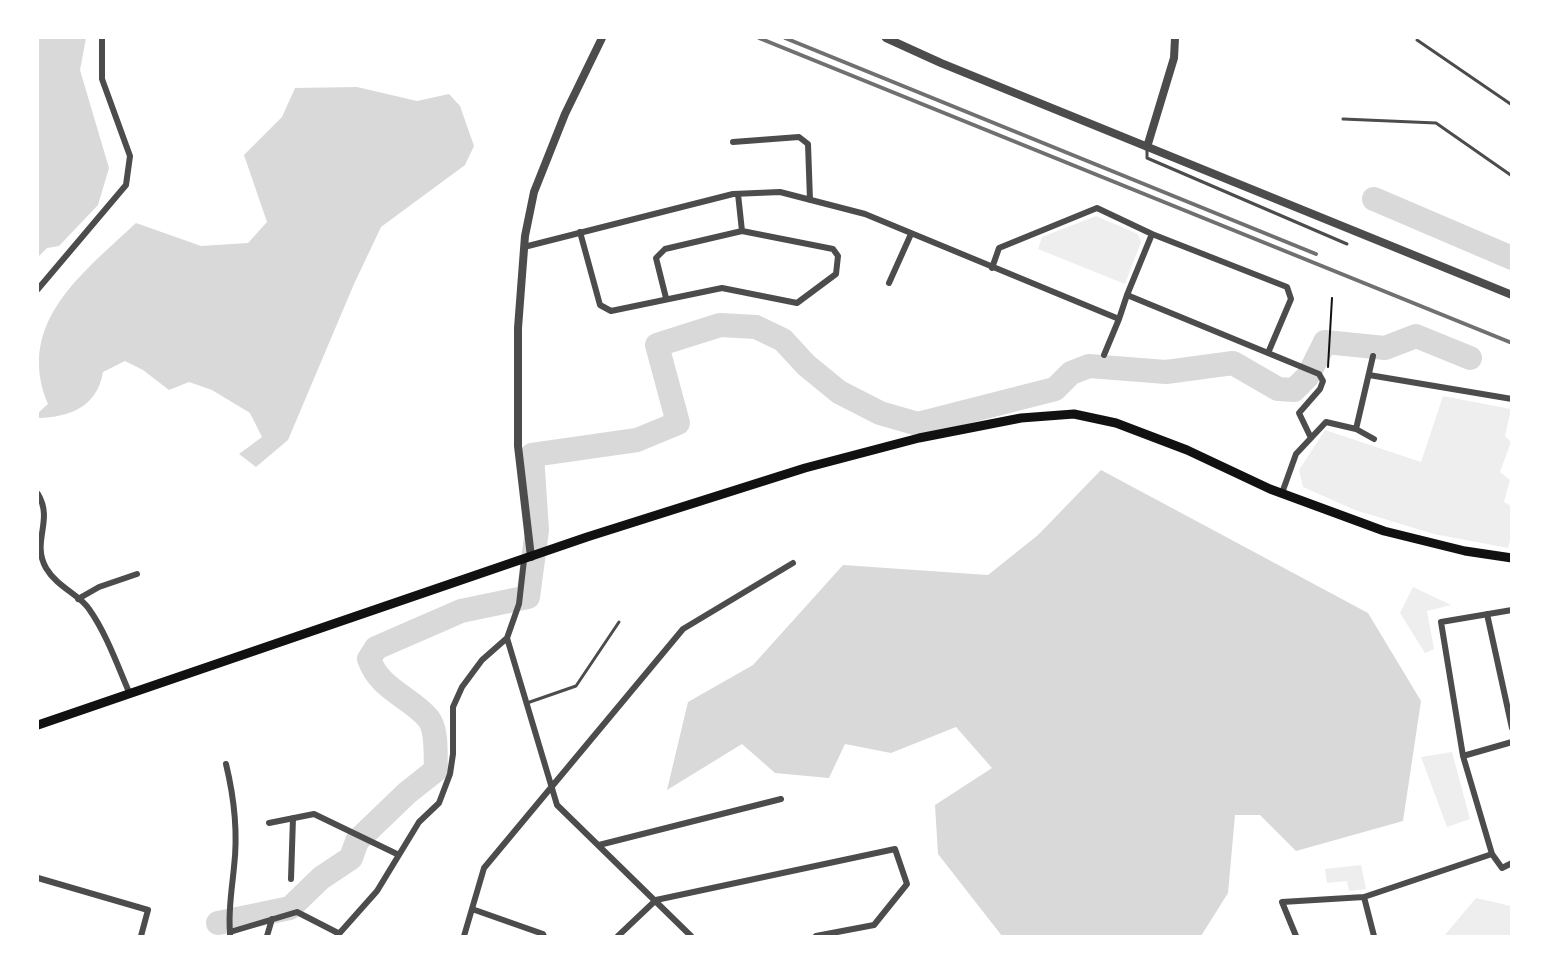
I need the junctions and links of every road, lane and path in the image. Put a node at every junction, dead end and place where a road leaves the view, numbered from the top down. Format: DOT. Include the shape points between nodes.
graph roads {
  1 [pos="102,38"];
  2 [pos="602,38"];
  3 [pos="886,38"];
  4 [pos="1175,38"];
  5 [pos="1417,40"];
  6 [pos="1512,105"];
  7 [pos="1343,119"];
  8 [pos="733,142"];
  9 [pos="1147,147"];
  10 [pos="1512,176"];
  11 [pos="738,194"];
  12 [pos="810,200"];
  13 [pos="742,231"];
  14 [pos="580,232"];
  15 [pos="911,234"];
  16 [pos="1152,234"];
  17 [pos="1347,244"];
  18 [pos="524,247"];
  19 [pos="992,268"];
  20 [pos="889,283"];
  21 [pos="38,289"];
  22 [pos="1127,295"];
  23 [pos="1512,295"];
  24 [pos="666,298"];
  25 [pos="1332,298"];
  26 [pos="1119,319"];
  27 [pos="1268,353"];
  28 [pos="1104,355"];
  29 [pos="1373,356"];
  30 [pos="1327,369"];
  31 [pos="1369,375"];
  32 [pos="1512,399"];
  33 [pos="1356,429"];
  34 [pos="1311,438"];
  35 [pos="1374,439"];
  36 [pos="1282,493"];
  37 [pos="38,494"];
  38 [pos="527,558"];
  39 [pos="1512,558"];
  40 [pos="794,563"];
  41 [pos="137,574"];
  42 [pos="78,599"];
  43 [pos="1512,610"];
  44 [pos="1487,614"];
  45 [pos="619,622"];
  46 [pos="507,638"];
  47 [pos="129,692"];
  48 [pos="527,703"];
  49 [pos="38,725"];
  50 [pos="1512,728"];
  51 [pos="1512,742"];
  52 [pos="1462,756"];
  53 [pos="226,764"];
  54 [pos="550,786"];
  55 [pos="781,799"];
  56 [pos="293,818"];
  57 [pos="269,823"];
  58 [pos="599,845"];
  59 [pos="1492,854"];
  60 [pos="399,855"];
  61 [pos="1512,863"];
  62 [pos="38,878"];
  63 [pos="291,879"];
  64 [pos="1364,897"];
  65 [pos="656,900"];
  66 [pos="472,909"];
  67 [pos="272,919"];
  68 [pos="230,934"];
  69 [pos="337,934"];
  70 [pos="141,936"];
  71 [pos="267,936"];
  72 [pos="465,936"];
  73 [pos="543,936"];
  74 [pos="618,936"];
  75 [pos="691,936"];
  76 [pos="816,936"];
  77 [pos="1296,936"];
  78 [pos="1374,936"];
  1 -- 21 [label="street" via="102,79 130,156 126,185"];
  2 -- 18 [label="street" via="534,192"];
  3 -- 9 [label="street"];
  4 -- 9 [label="street" via="1174,58"];
  5 -- 6 [label="lane"];
  7 -- 10 [label="lane" via="1436,123"];
  8 -- 12 [label="street" via="799,137 808,144"];
  9 -- 17 [label="lane" via="1147,158"];
  9 -- 23 [label="street"];
  11 -- 12 [label="street" via="780,192"];
  11 -- 13 [label="street"];
  11 -- 14 [label="street"];
  12 -- 15 [label="street" via="865,214"];
  13 -- 24 [label="street" via="665,249 656,258"];
  13 -- 24 [label="street" via="832,249 838,256 836,274 797,303 722,288"];
  14 -- 18 [label="street"];
  14 -- 24 [label="street" via="600,305 610,311"];
  15 -- 19 [label="street"];
  15 -- 20 [label="street"];
  16 -- 19 [label="street" via="1097,208 999,248"];
  16 -- 22 [label="street"];
  16 -- 27 [label="street" via="1287,287 1291,299"];
  18 -- 38 [label="street" via="518,328 518,446"];
  19 -- 26 [label="street"];
  22 -- 26 [label="street"];
  22 -- 27 [label="street"];
  25 -- 30 [label="path"];
  26 -- 28 [label="street"];
  27 -- 34 [label="street" via="1319,374 1323,381 1299,413"];
  29 -- 31 [label="street"];
  31 -- 32 [label="street"];
  31 -- 33 [label="street"];
  33 -- 34 [label="street" via="1326,422"];
  33 -- 35 [label="street"];
  34 -- 36 [label="street" via="1296,454"];
  36 -- 38 [label="main road" via="1116,423 1074,414 1022,418 919,438 805,468"];
  36 -- 39 [label="main road" via="1384,531"];
  37 -- 42 [label="street" via="44,504 38,551 47,569"];
  38 -- 46 [label="street" via="519,604"];
  38 -- 47 [label="main road"];
  40 -- 54 [label="street" via="683,629"];
  41 -- 42 [label="street"];
  42 -- 47 [label="street" via="88,606"];
  43 -- 44 [label="street"];
  44 -- 50 [label="street"];
  44 -- 52 [label="street" via="1441,622"];
  45 -- 48 [label="lane" via="576,686"];
  46 -- 48 [label="street"];
  46 -- 60 [label="street" via="482,660 462,687 453,707 450,774 439,803 419,822"];
  47 -- 49 [label="main road"];
  48 -- 54 [label="street"];
  51 -- 52 [label="street"];
  52 -- 59 [label="street"];
  53 -- 68 [label="street" via="234,796"];
  54 -- 58 [label="street" via="557,805"];
  54 -- 66 [label="street" via="484,868"];
  55 -- 58 [label="street"];
  56 -- 57 [label="street"];
  56 -- 60 [label="street" via="314,814"];
  56 -- 63 [label="street"];
  58 -- 65 [label="street"];
  59 -- 61 [label="street" via="1502,868"];
  59 -- 64 [label="street"];
  60 -- 69 [label="street" via="377,891"];
  62 -- 70 [label="street" via="148,910"];
  64 -- 77 [label="street" via="1282,902"];
  64 -- 78 [label="street"];
  65 -- 74 [label="street"];
  65 -- 75 [label="street"];
  65 -- 76 [label="street" via="895,849 907,884 874,925"];
  66 -- 72 [label="street"];
  66 -- 73 [label="street"];
  67 -- 68 [label="street"];
  67 -- 69 [label="street" via="297,912"];
  67 -- 71 [label="street"];
}
